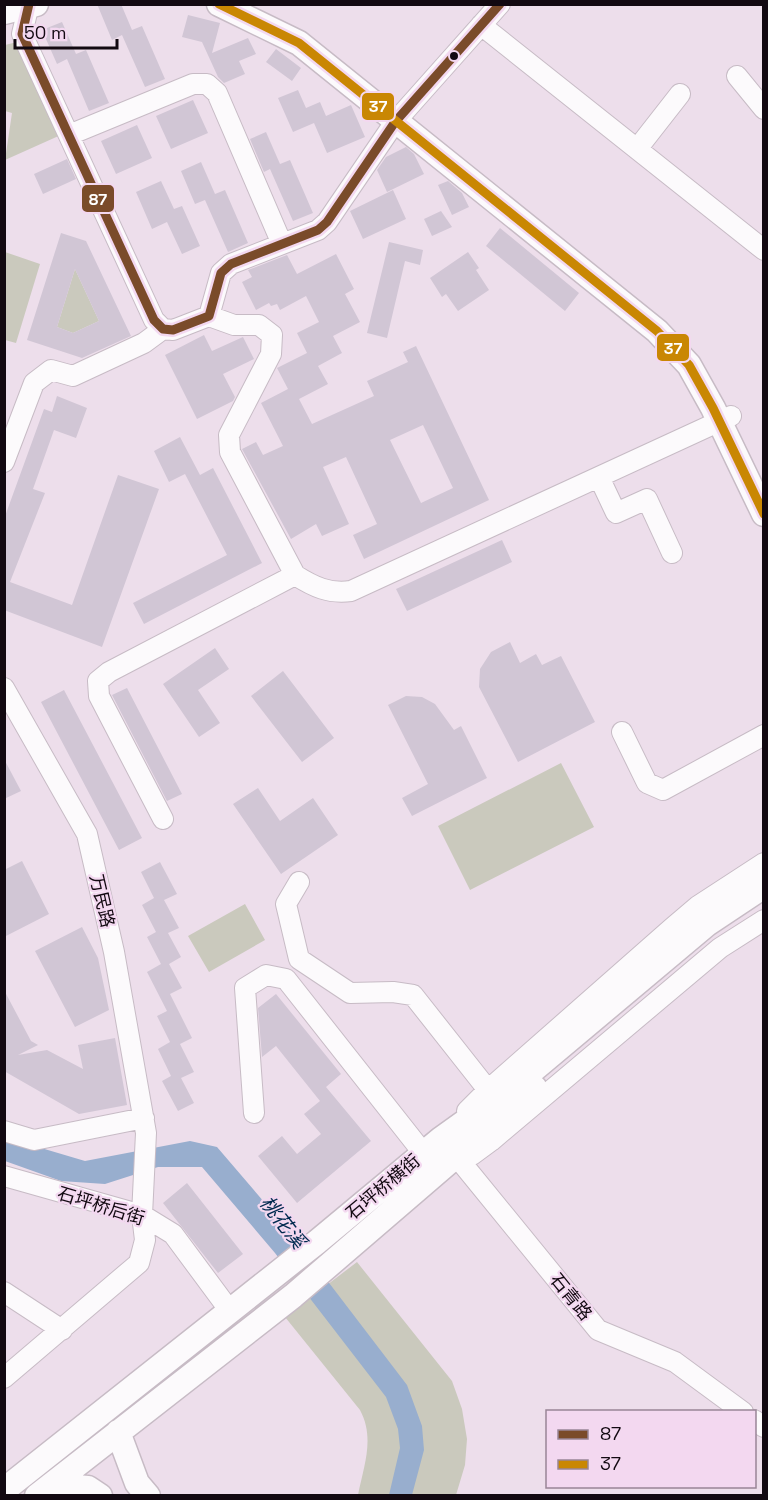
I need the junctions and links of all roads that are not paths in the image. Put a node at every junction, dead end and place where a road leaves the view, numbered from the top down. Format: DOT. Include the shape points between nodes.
graph roads {
  1 [pos="219,4"];
  2 [pos="253,4"];
  3 [pos="500,4"];
  4 [pos="31,5"];
  5 [pos="4,12"];
  6 [pos="481,25"];
  7 [pos="737,76"];
  8 [pos="680,94"];
  9 [pos="764,109"];
  10 [pos="400,117"];
  11 [pos="69,135"];
  12 [pos="637,149"];
  13 [pos="282,244"];
  14 [pos="764,250"];
  15 [pos="209,316"];
  16 [pos="163,329"];
  17 [pos="726,419"];
  18 [pos="4,462"];
  19 [pos="599,477"];
  20 [pos="764,484"];
  21 [pos="764,514"];
  22 [pos="672,553"];
  23 [pos="295,575"];
  24 [pos="4,688"];
  25 [pos="622,732"];
  26 [pos="764,735"];
  27 [pos="163,819"];
  28 [pos="764,863"];
  29 [pos="299,882"];
  30 [pos="764,886"];
  31 [pos="764,904"];
  32 [pos="764,920"];
  33 [pos="488,1090"];
  34 [pos="254,1113"];
  35 [pos="145,1125"];
  36 [pos="4,1131"];
  37 [pos="432,1146"];
  38 [pos="461,1162"];
  39 [pos="4,1176"];
  40 [pos="428,1180"];
  41 [pos="142,1211"];
  42 [pos="4,1292"];
  43 [pos="230,1311"];
  44 [pos="62,1330"];
  45 [pos="4,1378"];
  46 [pos="740,1410"];
  47 [pos="118,1432"];
  48 [pos="142,1489"];
  49 [pos="4,1490"];
  50 [pos="44,1490"];
  51 [pos="101,1495"];
  1 -- 10 [label="main road" via="298,43"];
  2 -- 10 [label="main road" via="303,30"];
  3 -- 6 [label="street"];
  4 -- 5 [label="main road"];
  4 -- 11 [label="street" via="22,34"];
  6 -- 10 [label="street"];
  6 -- 12 [label="street"];
  7 -- 9 [label="street"];
  8 -- 12 [label="street"];
  10 -- 13 [label="street" via="327,222 318,230"];
  10 -- 17 [label="main road" via="666,320 698,351"];
  11 -- 13 [label="street" via="193,84 207,84 217,93"];
  11 -- 16 [label="street" via="154,320"];
  12 -- 14 [label="street"];
  13 -- 15 [label="street" via="231,264 221,273"];
  15 -- 16 [label="street" via="173,330"];
  15 -- 23 [label="street" via="234,325 259,325 272,334 271,354 229,435 230,452"];
  16 -- 18 [label="street" via="144,343 73,376 51,370 34,383"];
  17 -- 19 [label="street"];
  17 -- 20 [label="main road"];
  17 -- 21 [label="main road"];
  19 -- 22 [label="street" via="616,513 647,499"];
  19 -- 23 [label="street" via="351,591 334,594"];
  23 -- 27 [label="street" via="98,681 99,696"];
  24 -- 35 [label="street, 万民路" via="87,834 114,952"];
  25 -- 26 [label="street" via="647,783 663,790"];
  28 -- 33 [label="street" via="698,906"];
  29 -- 33 [label="street" via="286,904 299,958 350,993 413,995"];
  30 -- 37 [label="main road, 石坪桥横街" via="707,924 508,1090"];
  31 -- 40 [label="main road, 石坪桥横街" via="713,936"];
  32 -- 38 [label="street" via="720,948"];
  33 -- 37 [label="street"];
  34 -- 37 [label="street" via="245,988 266,975 286,979"];
  35 -- 36 [label="street" via="34,1140"];
  35 -- 41 [label="street, 万民路"];
  37 -- 43 [label="main road, 石坪桥横街"];
  38 -- 40 [label="street"];
  38 -- 46 [label="street, 石青路" via="598,1330 675,1362"];
  39 -- 41 [label="street, 石坪桥后街"];
  40 -- 47 [label="main road, 石坪桥横街" via="293,1296"];
  41 -- 43 [label="street, 石坪桥后街" via="173,1234"];
  41 -- 44 [label="street, 万民路" via="145,1240 139,1263"];
  42 -- 44 [label="street"];
  43 -- 49 [label="main road, 石坪桥横街"];
  44 -- 45 [label="street, 万民路"];
  47 -- 48 [label="main road"];
  47 -- 50 [label="main road, 石坪桥横街"];
  48 -- 51 [label="main road" via="122,1480"];
  50 -- 51 [label="main road" via="88,1488"];
}
